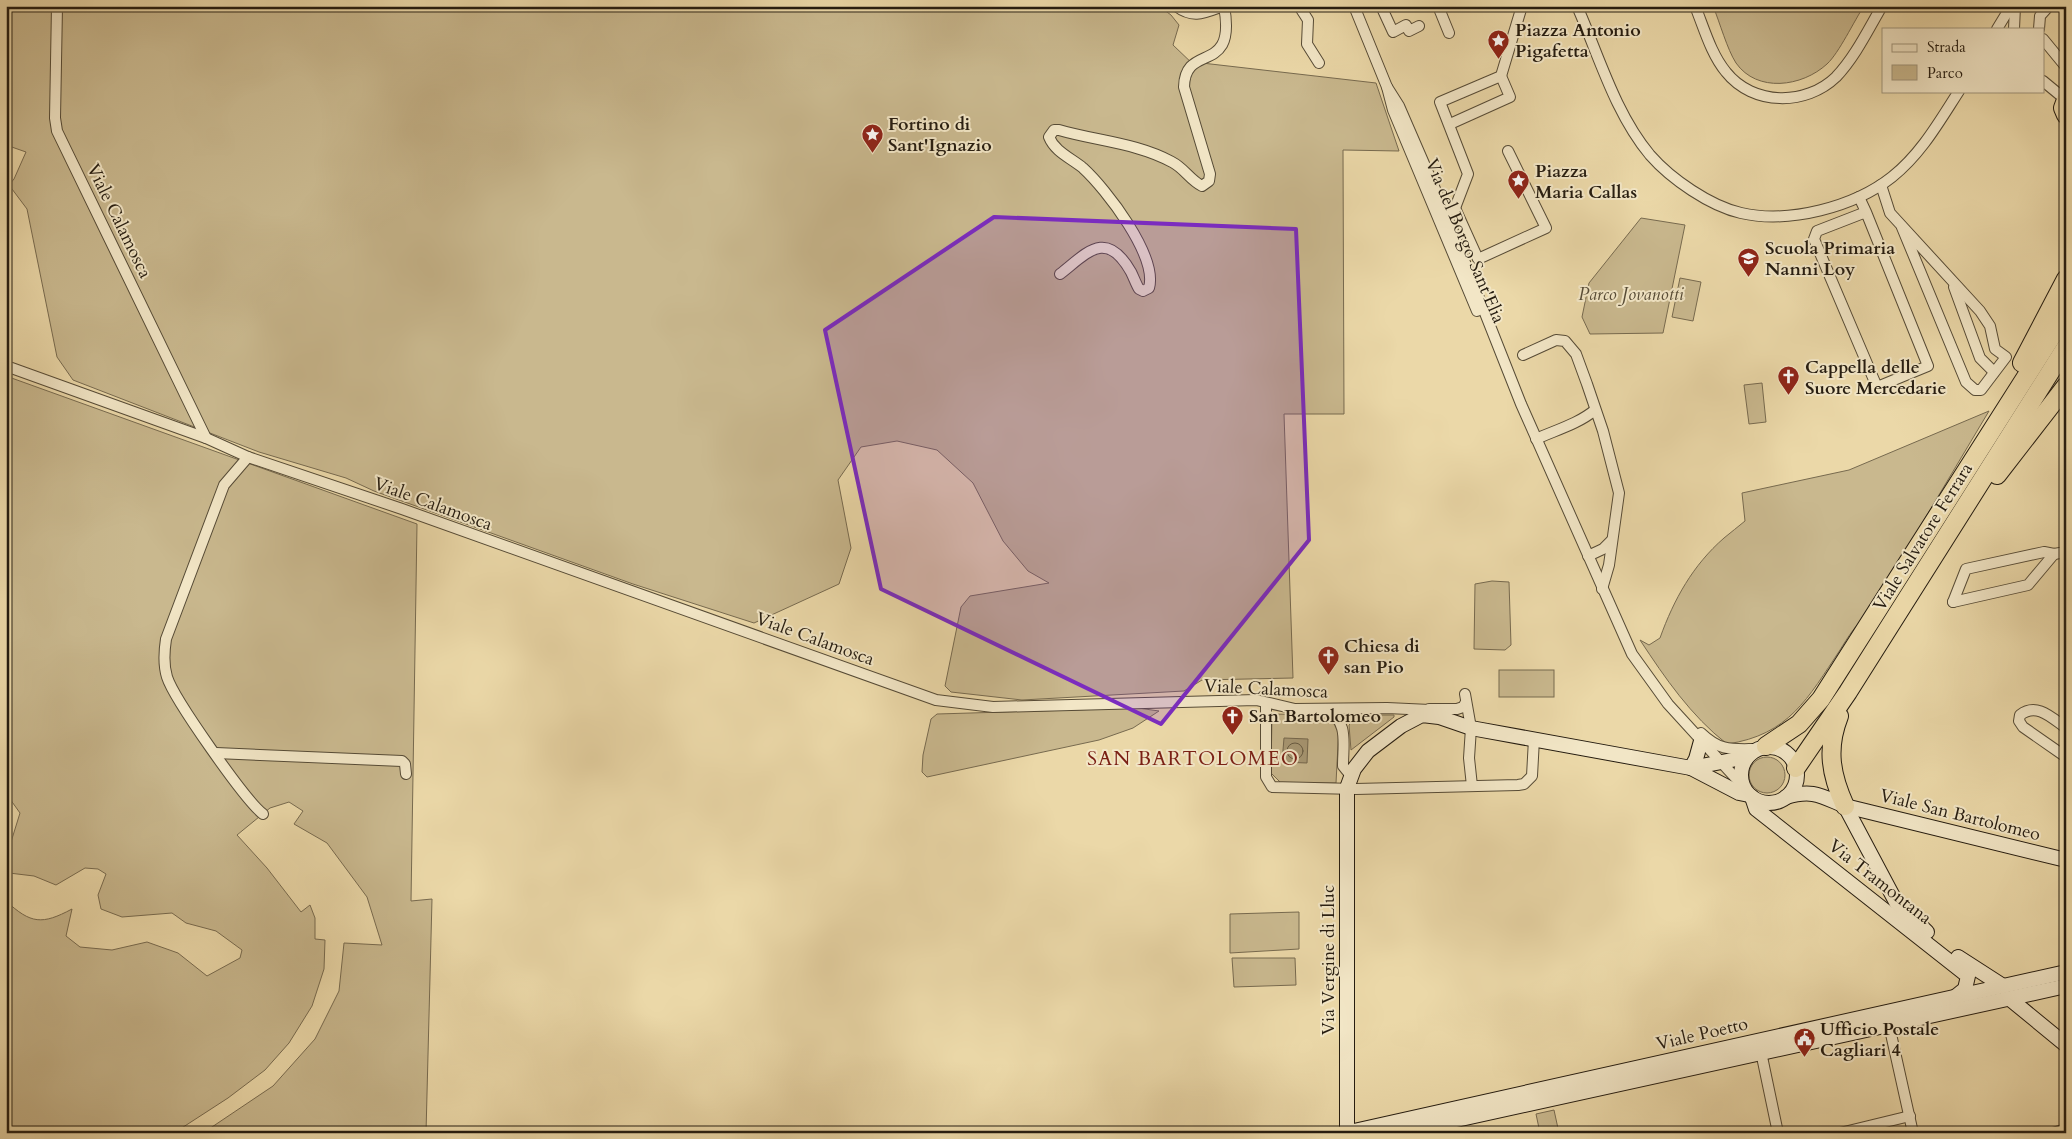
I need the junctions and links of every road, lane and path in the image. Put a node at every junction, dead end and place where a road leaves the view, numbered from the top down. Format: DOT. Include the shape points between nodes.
graph roads {
  1 [pos="57,6"];
  2 [pos="1176,6"];
  3 [pos="1223,6"];
  4 [pos="1299,6"];
  5 [pos="1354,6"];
  6 [pos="1381,6"];
  7 [pos="1438,6"];
  8 [pos="1522,6"];
  9 [pos="1577,6"];
  10 [pos="1696,6"];
  11 [pos="1882,6"];
  12 [pos="2011,6"];
  13 [pos="2015,6"];
  14 [pos="2048,6"];
  15 [pos="1419,26"];
  16 [pos="1998,28"];
  17 [pos="2014,28"];
  18 [pos="2039,28"];
  19 [pos="1450,33"];
  20 [pos="2044,40"];
  21 [pos="1319,63"];
  22 [pos="2066,67"];
  23 [pos="1501,76"];
  24 [pos="2044,82"];
  25 [pos="1957,92"];
  26 [pos="2066,100"];
  27 [pos="2066,115"];
  28 [pos="1450,124"];
  29 [pos="1508,150"];
  30 [pos="1881,184"];
  31 [pos="1859,197"];
  32 [pos="1456,208"];
  33 [pos="1866,212"];
  34 [pos="1441,214"];
  35 [pos="1901,225"];
  36 [pos="1478,259"];
  37 [pos="1466,264"];
  38 [pos="1060,274"];
  39 [pos="2066,279"];
  40 [pos="1953,283"];
  41 [pos="2066,314"];
  42 [pos="2066,347"];
  43 [pos="1523,355"];
  44 [pos="6,366"];
  45 [pos="1994,372"];
  46 [pos="2066,386"];
  47 [pos="1521,404"];
  48 [pos="1595,410"];
  49 [pos="1994,425"];
  50 [pos="206,438"];
  51 [pos="1536,439"];
  52 [pos="248,457"];
  53 [pos="1971,497"];
  54 [pos="1611,541"];
  55 [pos="2066,552"];
  56 [pos="2054,554"];
  57 [pos="1588,556"];
  58 [pos="1602,589"];
  59 [pos="1848,692"];
  60 [pos="1266,703"];
  61 [pos="1668,704"];
  62 [pos="1325,708"];
  63 [pos="1434,713"];
  64 [pos="1471,728"];
  65 [pos="2066,728"];
  66 [pos="1534,739"];
  67 [pos="1701,741"];
  68 [pos="2066,744"];
  69 [pos="1757,751"];
  70 [pos="216,753"];
  71 [pos="2062,755"];
  72 [pos="1720,762"];
  73 [pos="1690,768"];
  74 [pos="1796,769"];
  75 [pos="406,774"];
  76 [pos="1349,782"];
  77 [pos="1472,786"];
  78 [pos="1748,792"];
  79 [pos="1786,797"];
  80 [pos="1838,803"];
  81 [pos="263,814"];
  82 [pos="1878,814"];
  83 [pos="1862,838"];
  84 [pos="2066,860"];
  85 [pos="1887,887"];
  86 [pos="1872,900"];
  87 [pos="2066,972"];
  88 [pos="2003,986"];
  89 [pos="2066,986"];
  90 [pos="2044,991"];
  91 [pos="1954,997"];
  92 [pos="2010,999"];
  93 [pos="2039,1024"];
  94 [pos="1889,1025"];
  95 [pos="2066,1046"];
  96 [pos="1761,1052"];
  97 [pos="1910,1116"];
  98 [pos="2066,1129"];
  99 [pos="1346,1133"];
  100 [pos="1397,1133"];
  101 [pos="1778,1133"];
  102 [pos="1840,1133"];
  103 [pos="1913,1133"];
  104 [pos="2053,1133"];
  1 -- 50 [label="street, Viale Calamosca" via="57,131"];
  2 -- 3 [label="street" via="1188,14 1199,15"];
  3 -- 38 [label="street" via="1227,24 1222,47 1214,55 1195,62 1184,78 1210,174 1206,184 1196,183 1172,162 1133,146 1059,130 1054,130 1049,137 1108,194 1147,258 1150,278 1147,289 1138,288 1130,271 1111,249 1103,247 1092,248"];
  4 -- 21 [label="street" via="1308,20 1307,44"];
  5 -- 34 [label="street, Via del Borgo Sant'Elia" via="1387,87 1399,106"];
  6 -- 15 [label="street" via="1393,32 1406,25 1409,31"];
  7 -- 19 [label="street"];
  8 -- 23 [label="street"];
  9 -- 31 [label="street" via="1630,128 1670,175 1704,198 1741,213 1773,216 1816,211"];
  10 -- 11 [label="street" via="1727,74 1759,94 1785,98 1809,94 1835,78"];
  12 -- 16 [label="street"];
  13 -- 17 [label="street"];
  14 -- 18 [label="street" via="2040,16"];
  20 -- 22 [label="street"];
  23 -- 28 [label="street" via="1510,97"];
  23 -- 28 [label="street" via="1440,102"];
  24 -- 26 [label="street"];
  25 -- 30 [label="street" via="1920,150"];
  26 -- 27 [label="highway" via="2063,108"];
  28 -- 32 [label="street" via="1468,174"];
  29 -- 36 [label="street" via="1546,228"];
  30 -- 31 [label="street"];
  30 -- 35 [label="street" via="1890,213"];
  31 -- 33 [label="street"];
  32 -- 34 [label="street"];
  32 -- 36 [label="street"];
  33 -- 33 [label="street" via="1816,231 1814,239 1878,387 1928,366"];
  34 -- 37 [label="street, Via del Borgo Sant'Elia"];
  34 -- 47 [label="street, Via del Borgo Sant'Elia" via="1510,390"];
  35 -- 40 [label="street"];
  35 -- 45 [label="street" via="1966,382 1981,390"];
  36 -- 37 [label="street"];
  37 -- 47 [label="street, Via del Borgo Sant'Elia"];
  39 -- 49 [label="highway" via="1996,414"];
  40 -- 45 [label="street" via="1980,358"];
  40 -- 45 [label="street" via="1980,311 1990,326 1995,349 2006,357"];
  41 -- 49 [label="highway, Viale Salvatore Ferrara"];
  42 -- 53 [label="highway, Viale Salvatore Ferrara"];
  43 -- 48 [label="street" via="1556,340 1565,341 1576,354"];
  44 -- 50 [label="street, Viale Calamosca"];
  46 -- 53 [label="highway" via="1984,492"];
  47 -- 51 [label="street, Via del Borgo Sant'Elia"];
  48 -- 51 [label="street" via="1581,421"];
  48 -- 54 [label="street" via="1619,493 1618,516"];
  49 -- 69 [label="highway, Viale Salvatore Ferrara" via="1821,699 1799,724"];
  50 -- 52 [label="street, Viale Calamosca"];
  51 -- 57 [label="street, Via del Borgo Sant'Elia"];
  52 -- 60 [label="street, Viale Calamosca" via="936,700 992,707 1256,700"];
  52 -- 70 [label="street" via="224,485 164,651 172,688"];
  53 -- 59 [label="highway, Viale Salvatore Ferrara"];
  54 -- 57 [label="street"];
  54 -- 58 [label="street"];
  55 -- 56 [label="street"];
  56 -- 56 [label="street" via="2044,552 1966,569 1953,602 2028,585"];
  57 -- 58 [label="street, Via del Borgo Sant'Elia"];
  58 -- 61 [label="street, Via del Borgo Sant'Elia" via="1632,654"];
  59 -- 74 [label="highway, Viale Salvatore Ferrara"];
  59 -- 80 [label="highway" via="1832,741 1832,775"];
  60 -- 62 [label="street, Viale Calamosca" via="1295,709"];
  60 -- 76 [label="street" via="1266,777 1269,785 1279,788"];
  61 -- 67 [label="street, Via del Borgo Sant'Elia"];
  61 -- 69 [label="street, Via del Borgo Sant'Elia" via="1716,746"];
  62 -- 63 [label="street, Viale Calamosca"];
  62 -- 76 [label="street" via="1340,720 1343,729 1343,766"];
  63 -- 64 [label="street"];
  63 -- 64 [label="street, Viale Calamosca" via="1463,707 1465,698"];
  63 -- 76 [label="street" via="1422,715 1401,726 1368,752 1354,769"];
  64 -- 66 [label="street"];
  64 -- 77 [label="street" via="1469,758"];
  65 -- 71 [label="street" via="2041,710 2025,711 2020,715 2023,727"];
  66 -- 73 [label="street"];
  66 -- 77 [label="street" via="1533,771 1529,780 1518,785"];
  67 -- 72 [label="street, Via del Borgo Sant'Elia"];
  67 -- 73 [label="street"];
  68 -- 71 [label="street"];
  69 -- 72 [label="street"];
  69 -- 74 [label="street" via="1778,748"];
  69 -- 78 [label="street" via="1741,772"];
  70 -- 75 [label="street" via="402,761"];
  70 -- 81 [label="street"];
  72 -- 73 [label="street"];
  72 -- 78 [label="street, Via del Borgo Sant'Elia"];
  73 -- 78 [label="street" via="1739,793"];
  74 -- 79 [label="street" via="1795,783"];
  74 -- 80 [label="street, Viale San Bartolomeo" via="1817,790"];
  76 -- 77 [label="street"];
  76 -- 99 [label="street, Via Vergine di Lluc"];
  78 -- 79 [label="street" via="1768,804"];
  78 -- 86 [label="street, Via Tramontana" via="1756,809"];
  79 -- 80 [label="street, Viale San Bartolomeo" via="1806,792"];
  80 -- 82 [label="street, Viale San Bartolomeo"];
  80 -- 83 [label="street, Viale San Bartolomeo"];
  82 -- 83 [label="street" via="1866,823"];
  82 -- 84 [label="street, Viale San Bartolomeo"];
  83 -- 85 [label="street, Via Tramontana"];
  85 -- 86 [label="street" via="1882,896"];
  85 -- 88 [label="street, Via Tramontana" via="1896,902 1926,932"];
  86 -- 91 [label="street, Via Tramontana" via="1968,976 1965,989"];
  87 -- 88 [label="street, Viale Poetto"];
  88 -- 91 [label="street, Viale Poetto"];
  89 -- 90 [label="street, Viale Poetto"];
  90 -- 92 [label="street, Viale Poetto"];
  90 -- 93 [label="street" via="2034,1012"];
  91 -- 99 [label="street, Viale Poetto"];
  92 -- 93 [label="street" via="2021,1005"];
  92 -- 94 [label="street, Viale Poetto"];
  93 -- 95 [label="street"];
  94 -- 96 [label="street, Viale Poetto"];
  94 -- 97 [label="street"];
  96 -- 100 [label="street, Viale Poetto"];
  96 -- 101 [label="street"];
  97 -- 102 [label="street"];
  97 -- 103 [label="street"];
  98 -- 104 [label="street"];
}
